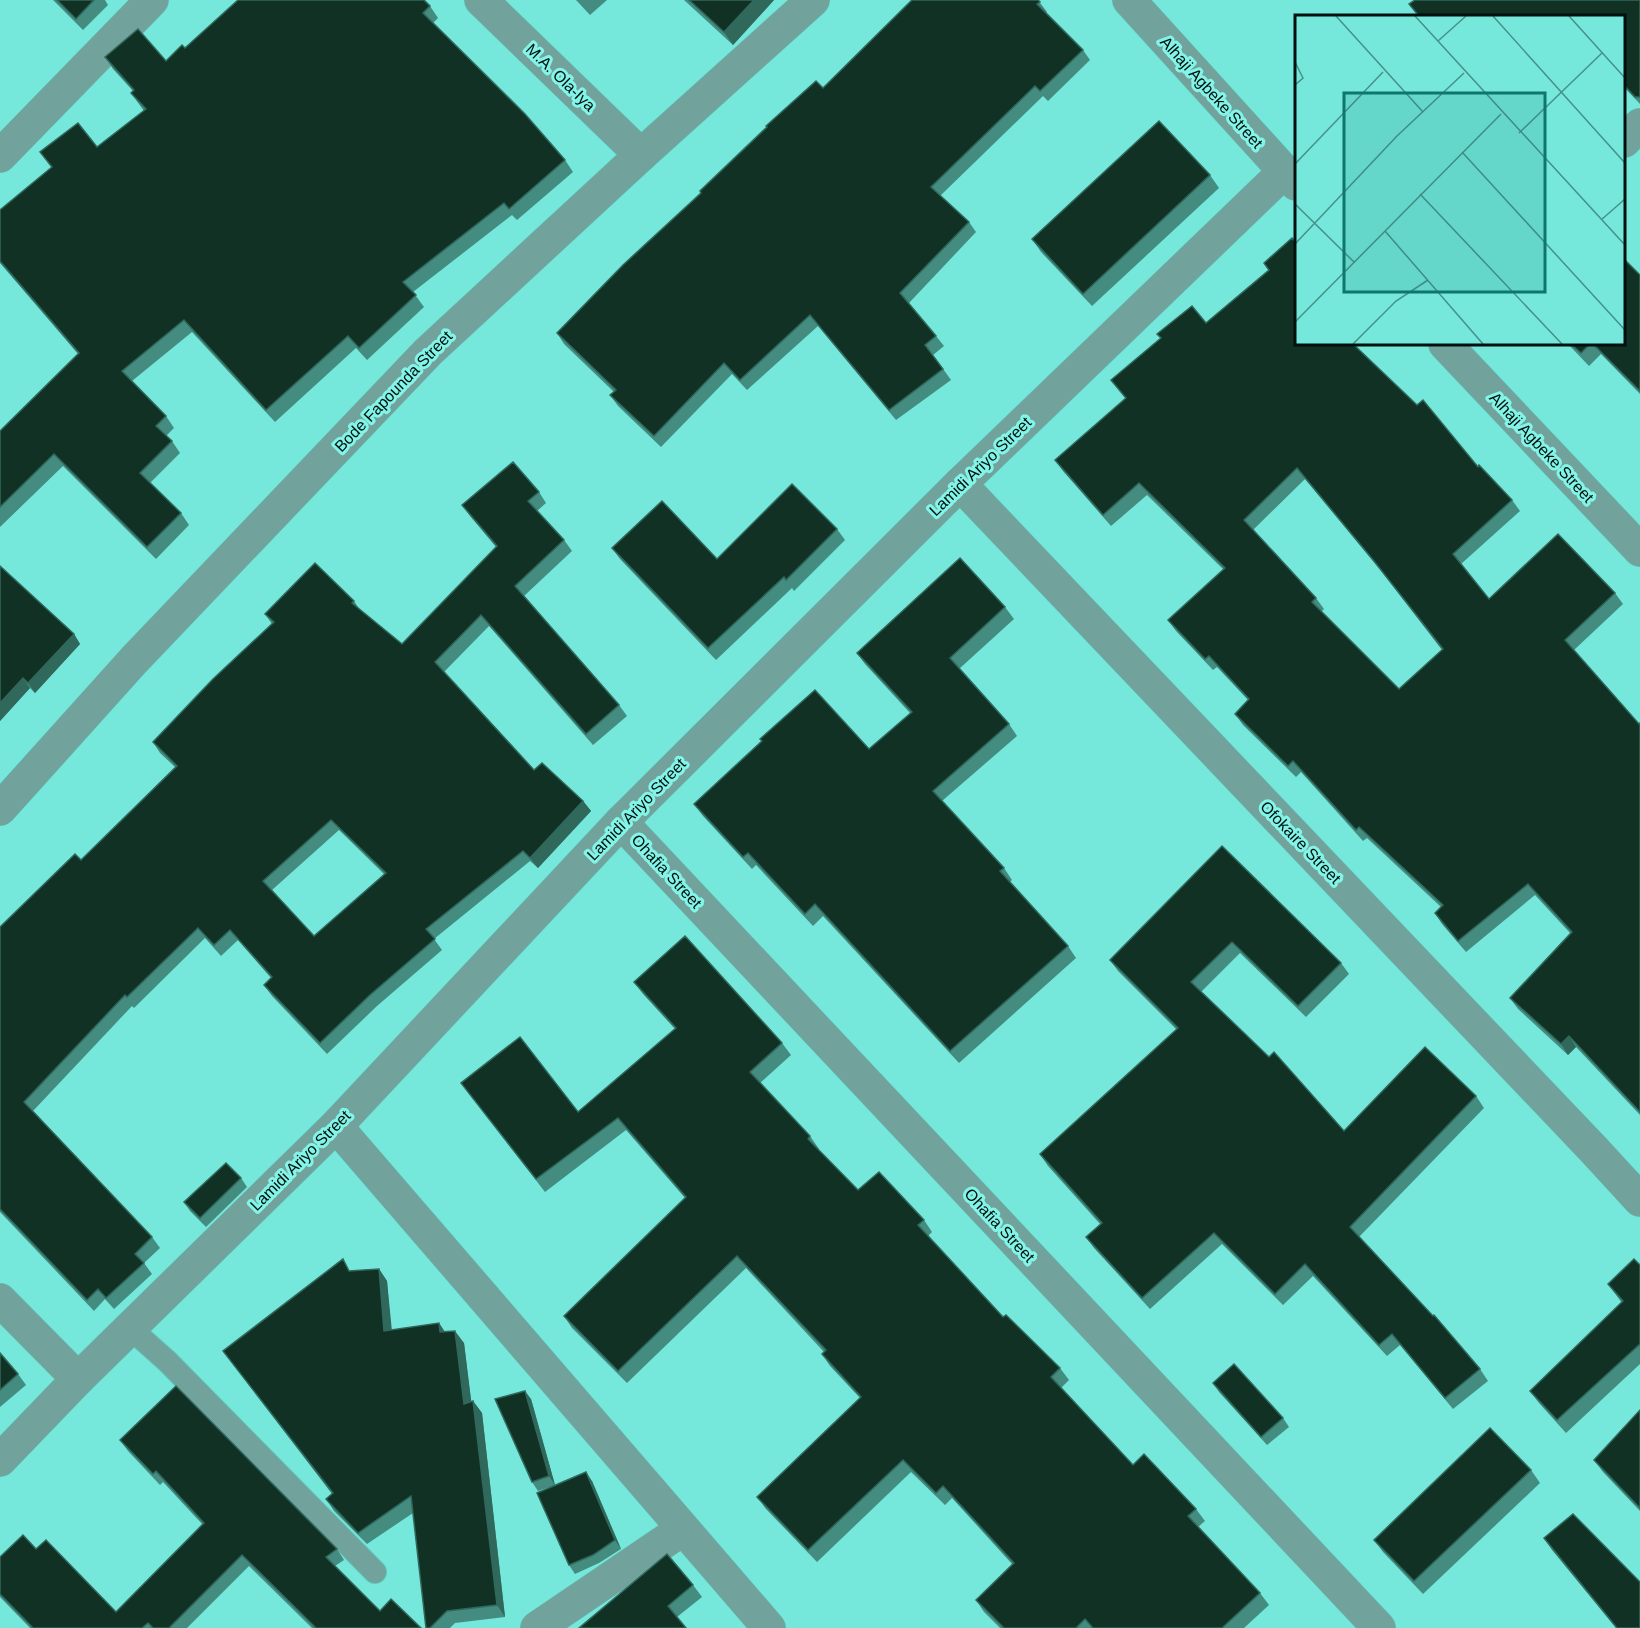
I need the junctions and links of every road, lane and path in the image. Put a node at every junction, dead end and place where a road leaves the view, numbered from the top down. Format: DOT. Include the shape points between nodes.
graph roads {
  1 [pos="152,0"];
  2 [pos="481,0"];
  3 [pos="813,0"];
  4 [pos="1128,0"];
  5 [pos="1640,125"];
  6 [pos="1625,139"];
  7 [pos="640,154"];
  8 [pos="0,156"];
  9 [pos="1291,177"];
  10 [pos="1446,345"];
  11 [pos="960,484"];
  12 [pos="1640,550"];
  13 [pos="0,809"];
  14 [pos="621,822"];
  15 [pos="336,1126"];
  16 [pos="1640,1200"];
  17 [pos="0,1300"];
  18 [pos="131,1329"];
  19 [pos="78,1379"];
  20 [pos="0,1460"];
  21 [pos="683,1529"];
  22 [pos="375,1572"];
  23 [pos="537,1628"];
  24 [pos="768,1628"];
  25 [pos="1379,1628"];
  1 -- 8 [label="street"];
  2 -- 7 [label="street, M.A. Ola-Iya"];
  3 -- 7 [label="street, Bode Fapounda Street"];
  4 -- 9 [label="street, Alhaji Agbeke Street"];
  5 -- 6 [label="street"];
  7 -- 13 [label="street, Bode Fapounda Street" via="428,352 134,660"];
  9 -- 11 [label="street, Lamidi Ariyo Street"];
  10 -- 12 [label="street, Alhaji Agbeke Street"];
  11 -- 14 [label="street, Lamidi Ariyo Street"];
  11 -- 16 [label="street, Ofokaire Street"];
  14 -- 15 [label="street, Lamidi Ariyo Street"];
  14 -- 25 [label="street, Ohafia Street"];
  15 -- 18 [label="street, Lamidi Ariyo Street"];
  15 -- 21 [label="street"];
  17 -- 19 [label="street"];
  18 -- 19 [label="street, Lamidi Ariyo Street"];
  18 -- 22 [label="lane"];
  19 -- 20 [label="street, Lamidi Ariyo Street"];
  21 -- 23 [label="street"];
  21 -- 24 [label="street"];
}
